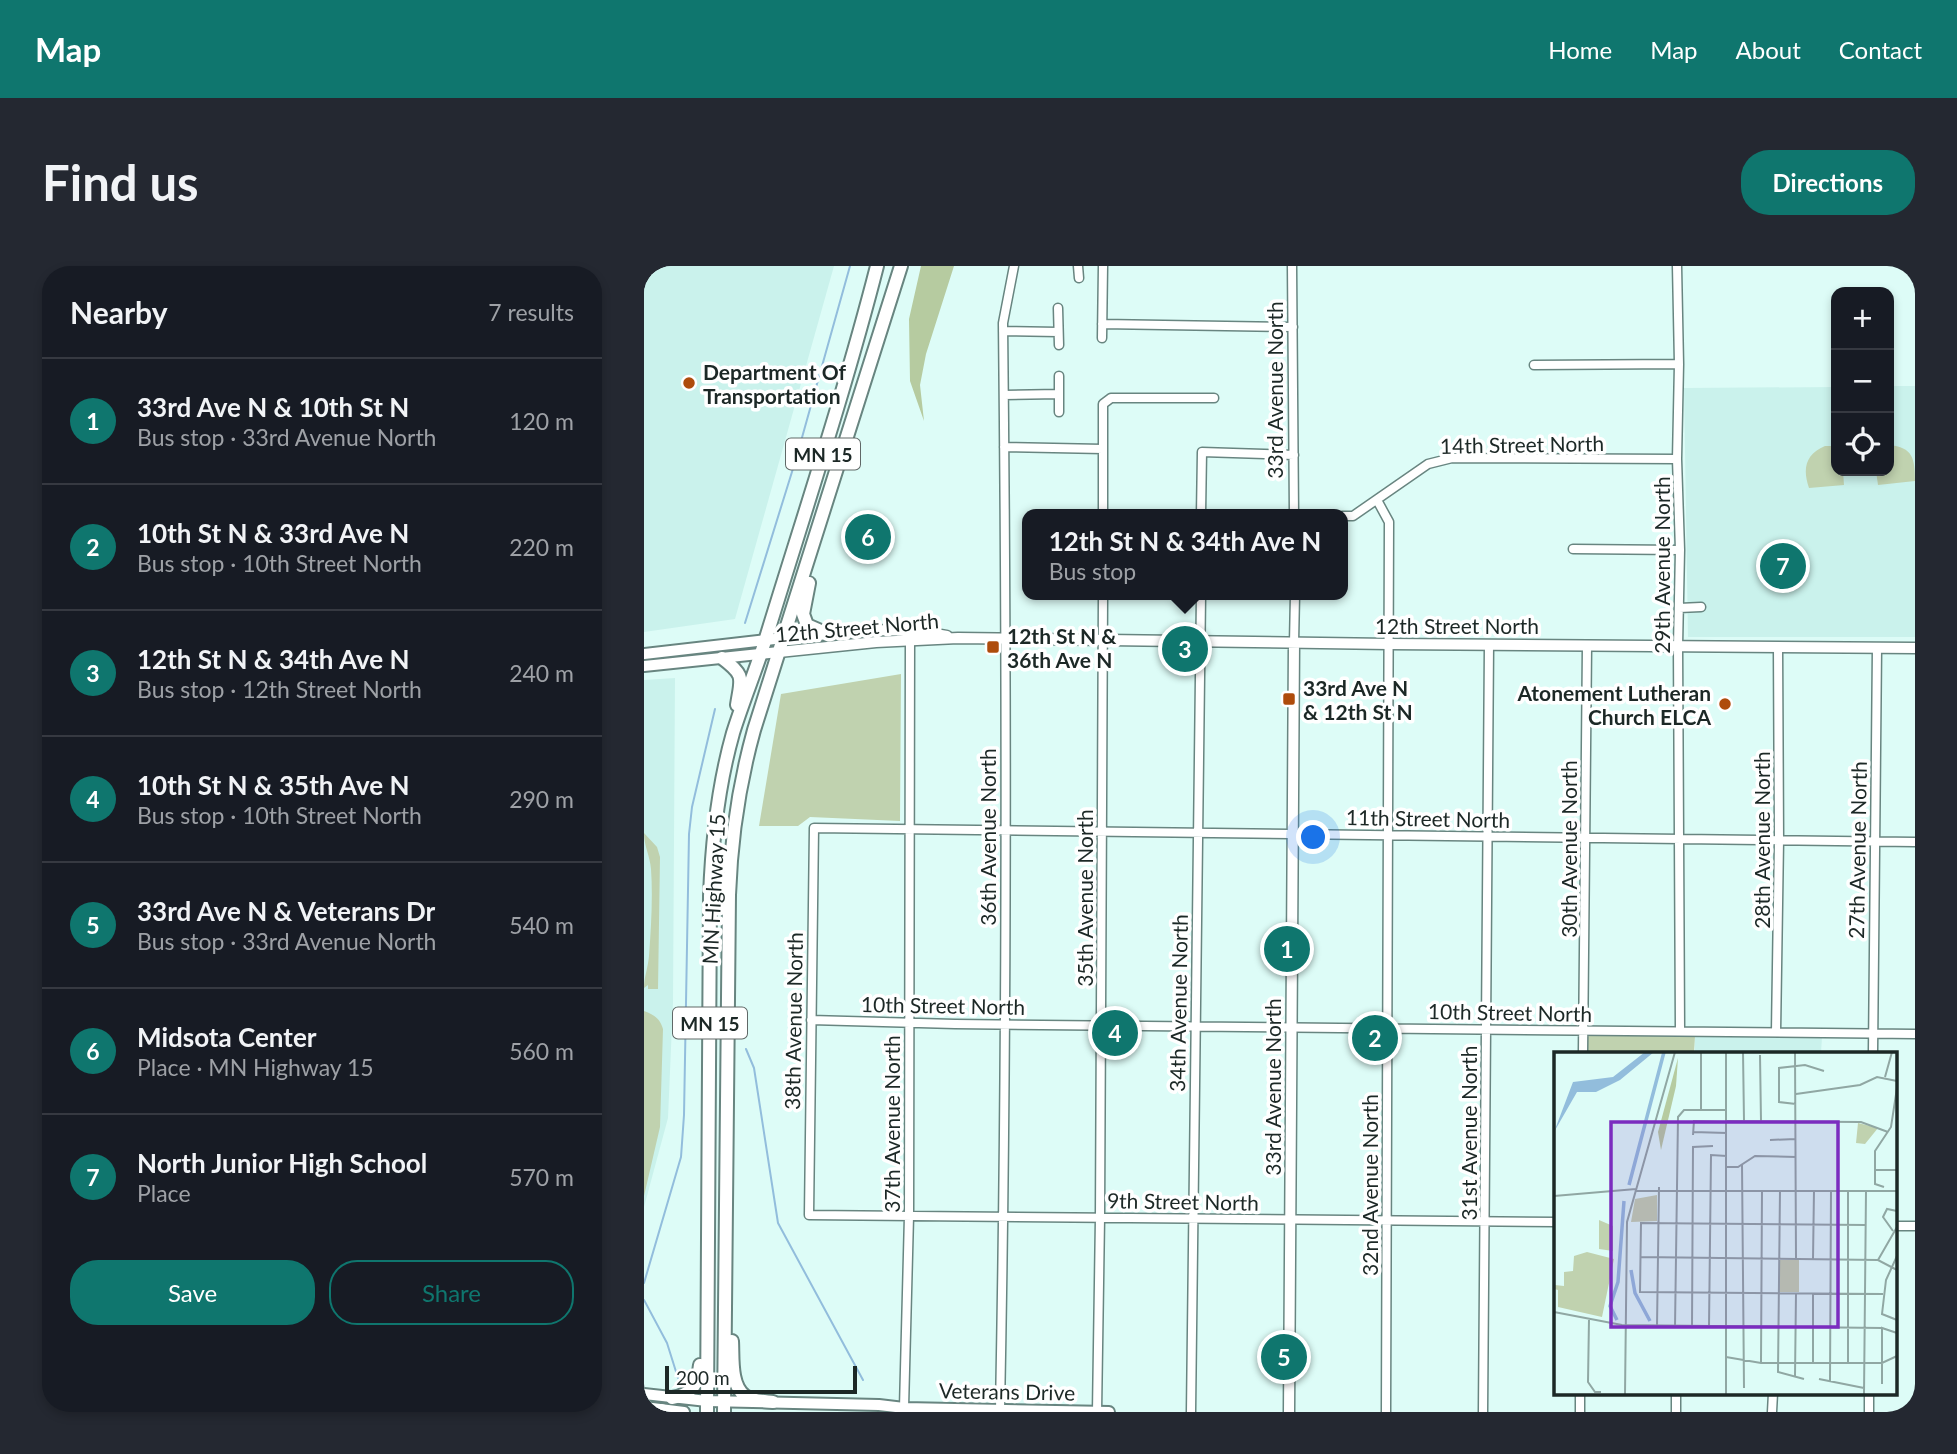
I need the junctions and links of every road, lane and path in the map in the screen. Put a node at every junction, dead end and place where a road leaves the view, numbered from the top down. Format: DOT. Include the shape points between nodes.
graph roads {
  1 [pos="877,266"];
  2 [pos="901,266"];
  3 [pos="1014,266"];
  4 [pos="1078,266"];
  5 [pos="1103,266"];
  6 [pos="1292,266"];
  7 [pos="1677,266"];
  8 [pos="1079,278"];
  9 [pos="1058,309"];
  10 [pos="1102,324"];
  11 [pos="1293,327"];
  12 [pos="1003,331"];
  13 [pos="1058,332"];
  14 [pos="1102,338"];
  15 [pos="1059,345"];
  16 [pos="1679,363"];
  17 [pos="1534,365"];
  18 [pos="1059,376"];
  19 [pos="1059,394"];
  20 [pos="1004,395"];
  21 [pos="1214,398"];
  22 [pos="1059,412"];
  23 [pos="1004,447"];
  24 [pos="1103,449"];
  25 [pos="1294,455"];
  26 [pos="1677,459"];
  27 [pos="832,486"];
  28 [pos="1377,500"];
  29 [pos="1103,509"];
  30 [pos="1201,509"];
  31 [pos="1294,509"];
  32 [pos="1348,516"];
  33 [pos="1573,549"];
  34 [pos="1680,550"];
  35 [pos="1103,600"];
  36 [pos="1200,600"];
  37 [pos="1295,600"];
  38 [pos="1701,607"];
  39 [pos="1679,608"];
  40 [pos="849,632"];
  41 [pos="911,635"];
  42 [pos="783,638"];
  43 [pos="1005,639"];
  44 [pos="765,641"];
  45 [pos="1103,641"];
  46 [pos="1200,642"];
  47 [pos="1294,643"];
  48 [pos="1389,645"];
  49 [pos="1489,645"];
  50 [pos="1587,646"];
  51 [pos="1678,646"];
  52 [pos="1778,647"];
  53 [pos="1877,648"];
  54 [pos="1915,648"];
  55 [pos="779,652"];
  56 [pos="644,653"];
  57 [pos="760,654"];
  58 [pos="722,658"];
  59 [pos="644,666"];
  60 [pos="733,735"];
  61 [pos="814,828"];
  62 [pos="911,829"];
  63 [pos="1005,830"];
  64 [pos="1102,831"];
  65 [pos="1198,833"];
  66 [pos="1293,834"];
  67 [pos="1388,835"];
  68 [pos="1488,836"];
  69 [pos="1585,838"];
  70 [pos="1679,839"];
  71 [pos="1779,840"];
  72 [pos="1875,841"];
  73 [pos="1915,842"];
  74 [pos="811,1020"];
  75 [pos="909,1022"];
  76 [pos="1004,1024"];
  77 [pos="1101,1025"];
  78 [pos="1195,1026"];
  79 [pos="1292,1027"];
  80 [pos="1387,1028"];
  81 [pos="1486,1029"];
  82 [pos="1583,1030"];
  83 [pos="1681,1031"];
  84 [pos="1776,1032"];
  85 [pos="1873,1034"];
  86 [pos="1915,1034"];
  87 [pos="1583,1052"];
  88 [pos="1873,1052"];
  89 [pos="808,1215"];
  90 [pos="909,1216"];
  91 [pos="1004,1217"];
  92 [pos="1100,1218"];
  93 [pos="1193,1219"];
  94 [pos="1291,1220"];
  95 [pos="1387,1221"];
  96 [pos="1485,1222"];
  97 [pos="1554,1222"];
  98 [pos="726,1262"];
  99 [pos="708,1280"];
  100 [pos="644,1394"];
  101 [pos="1580,1394"];
  102 [pos="1676,1394"];
  103 [pos="1773,1394"];
  104 [pos="1869,1394"];
  105 [pos="673,1398"];
  106 [pos="773,1402"];
  107 [pos="707,1406"];
  108 [pos="724,1406"];
  109 [pos="644,1407"];
  110 [pos="904,1408"];
  111 [pos="1000,1410"];
  112 [pos="665,1411"];
  113 [pos="684,1412"];
  114 [pos="888,1412"];
  115 [pos="1097,1412"];
  116 [pos="1109,1412"];
  117 [pos="1191,1412"];
  118 [pos="1289,1412"];
  119 [pos="1386,1412"];
  120 [pos="1483,1412"];
  121 [pos="1580,1412"];
  122 [pos="1676,1412"];
  123 [pos="1772,1412"];
  124 [pos="1869,1412"];
  1 -- 44 [label="highway, MN Highway 15 / MN 15" via="855,353"];
  2 -- 27 [label="highway, MN Highway 15 / MN 15"];
  3 -- 12 [label="street, 36th Avenue North"];
  4 -- 8 [label="street"];
  5 -- 10 [label="street"];
  6 -- 11 [label="street, 33rd Avenue North"];
  7 -- 16 [label="street, 29th Avenue North"];
  9 -- 13 [label="street"];
  10 -- 11 [label="street"];
  10 -- 14 [label="street"];
  11 -- 25 [label="street, 33rd Avenue North"];
  12 -- 13 [label="street"];
  12 -- 20 [label="street, 36th Avenue North"];
  13 -- 15 [label="street"];
  16 -- 17 [label="street"];
  16 -- 26 [label="street, 29th Avenue North"];
  18 -- 19 [label="street"];
  19 -- 20 [label="street"];
  19 -- 22 [label="street"];
  20 -- 23 [label="street, 36th Avenue North"];
  21 -- 24 [label="street" via="1111,398 1103,404"];
  23 -- 24 [label="street"];
  23 -- 43 [label="street, 36th Avenue North"];
  24 -- 29 [label="street"];
  25 -- 30 [label="street" via="1202,452"];
  25 -- 31 [label="street, 33rd Avenue North"];
  26 -- 28 [label="street, 14th Street North" via="1452,458 1428,464"];
  26 -- 34 [label="street, 29th Avenue North"];
  27 -- 40 [label="highway" via="803,614 807,625 816,630"];
  27 -- 42 [label="highway, MN Highway 15 / MN 15"];
  28 -- 32 [label="street, 14th Street North"];
  28 -- 48 [label="street, 32nd Avenue North" via="1389,522"];
  33 -- 34 [label="street"];
  34 -- 39 [label="street, 29th Avenue North"];
  35 -- 45 [label="street, 35th Avenue North"];
  36 -- 46 [label="street, 34th Avenue North"];
  37 -- 47 [label="street, 33rd Avenue North"];
  38 -- 39 [label="street"];
  39 -- 51 [label="street, 29th Avenue North"];
  40 -- 41 [label="street, 12th Street North"];
  40 -- 42 [label="street, 12th Street North"];
  41 -- 43 [label="street, 12th Street North"];
  41 -- 55 [label="street, 12th Street North"];
  41 -- 62 [label="street, 37th Avenue North"];
  42 -- 44 [label="main road"];
  42 -- 55 [label="highway, MN Highway 15 / MN 15"];
  43 -- 45 [label="street, 12th Street North"];
  43 -- 63 [label="street, 36th Avenue North"];
  44 -- 56 [label="main road"];
  44 -- 57 [label="highway, MN Highway 15 / MN 15"];
  45 -- 46 [label="street, 12th Street North"];
  45 -- 64 [label="street, 35th Avenue North"];
  46 -- 47 [label="street, 12th Street North"];
  46 -- 65 [label="street, 34th Avenue North"];
  47 -- 48 [label="street, 12th Street North"];
  47 -- 66 [label="street, 33rd Avenue North"];
  48 -- 49 [label="street, 12th Street North"];
  48 -- 67 [label="street, 32nd Avenue North"];
  49 -- 50 [label="street, 12th Street North"];
  49 -- 68 [label="street, 31st Avenue North"];
  50 -- 51 [label="street, 12th Street North"];
  50 -- 69 [label="street, 30th Avenue North"];
  51 -- 52 [label="street, 12th Street North"];
  51 -- 70 [label="street, 29th Avenue North"];
  52 -- 53 [label="street, 12th Street North"];
  52 -- 71 [label="street, 28th Avenue North"];
  53 -- 54 [label="street, 12th Street North"];
  53 -- 72 [label="street, 27th Avenue North"];
  55 -- 57 [label="main road, 12th Street North"];
  55 -- 98 [label="highway, MN Highway 15 / MN 15" via="747,756 731,847"];
  57 -- 58 [label="main road, 12th Street North"];
  57 -- 60 [label="highway, MN Highway 15 / MN 15"];
  58 -- 59 [label="main road, 12th Street North"];
  58 -- 60 [label="highway" via="736,668 740,678"];
  60 -- 99 [label="highway, MN Highway 15 / MN 15" via="711,863"];
  61 -- 62 [label="street, 11th Street North"];
  61 -- 74 [label="street, 38th Avenue North"];
  62 -- 63 [label="street, 11th Street North"];
  62 -- 75 [label="street, 37th Avenue North"];
  63 -- 64 [label="street, 11th Street North"];
  63 -- 76 [label="street, 36th Avenue North"];
  64 -- 65 [label="street, 11th Street North"];
  64 -- 77 [label="street, 35th Avenue North"];
  65 -- 66 [label="street, 11th Street North"];
  65 -- 78 [label="street, 34th Avenue North"];
  66 -- 67 [label="street, 11th Street North"];
  66 -- 79 [label="street, 33rd Avenue North"];
  67 -- 68 [label="street, 11th Street North"];
  67 -- 80 [label="street, 32nd Avenue North"];
  68 -- 69 [label="street, 11th Street North"];
  68 -- 81 [label="street, 31st Avenue North"];
  69 -- 70 [label="street, 11th Street North"];
  69 -- 82 [label="street, 30th Avenue North"];
  70 -- 71 [label="street, 11th Street North"];
  70 -- 83 [label="street, 29th Avenue North"];
  71 -- 72 [label="street, 11th Street North"];
  71 -- 84 [label="street, 28th Avenue North"];
  72 -- 73 [label="street, 11th Street North"];
  72 -- 85 [label="street, 27th Avenue North"];
  74 -- 75 [label="street, 10th Street North"];
  74 -- 89 [label="street, 38th Avenue North"];
  75 -- 76 [label="street, 10th Street North"];
  75 -- 90 [label="street, 37th Avenue North"];
  76 -- 77 [label="street, 10th Street North"];
  76 -- 91 [label="street, 36th Avenue North"];
  77 -- 78 [label="street, 10th Street North"];
  77 -- 92 [label="street, 35th Avenue North"];
  78 -- 79 [label="street, 10th Street North"];
  78 -- 93 [label="street, 34th Avenue North"];
  79 -- 80 [label="street, 10th Street North"];
  79 -- 94 [label="street, 33rd Avenue North"];
  80 -- 81 [label="street, 10th Street North"];
  80 -- 95 [label="street, 32nd Avenue North"];
  81 -- 82 [label="street, 10th Street North"];
  81 -- 96 [label="street, 31st Avenue North"];
  82 -- 83 [label="street, 10th Street North"];
  82 -- 87 [label="street, 30th Avenue North"];
  83 -- 84 [label="street, 10th Street North"];
  84 -- 85 [label="street, 10th Street North"];
  85 -- 86 [label="street, 10th Street North"];
  85 -- 88 [label="street, 27th Avenue North"];
  89 -- 90 [label="street, 9th Street North"];
  90 -- 91 [label="street, 9th Street North"];
  90 -- 110 [label="street, 37th Avenue North"];
  91 -- 92 [label="street, 9th Street North"];
  91 -- 111 [label="street, 36th Avenue North"];
  92 -- 93 [label="street, 9th Street North"];
  92 -- 115 [label="street, 35th Avenue North"];
  93 -- 94 [label="street, 9th Street North"];
  93 -- 117 [label="street, 34th Avenue North"];
  94 -- 95 [label="street, 9th Street North"];
  94 -- 118 [label="street, 33rd Avenue North"];
  95 -- 96 [label="street, 9th Street North"];
  95 -- 119 [label="street, 32nd Avenue North"];
  96 -- 97 [label="street, 9th Street North"];
  96 -- 120 [label="street, 31st Avenue North"];
  98 -- 106 [label="highway" via="737,1385 747,1397"];
  98 -- 108 [label="highway, MN Highway 15 / MN 15"];
  99 -- 105 [label="highway" via="698,1379 688,1393"];
  99 -- 107 [label="highway, MN Highway 15 / MN 15"];
  100 -- 105 [label="main road, Veterans Drive"];
  101 -- 121 [label="street"];
  102 -- 122 [label="street"];
  103 -- 123 [label="street"];
  104 -- 124 [label="street"];
  105 -- 107 [label="main road, Veterans Drive"];
  106 -- 108 [label="main road, Veterans Drive"];
  106 -- 110 [label="main road, Veterans Drive"];
  107 -- 108 [label="main road, Veterans Drive"];
  109 -- 112 [label="main road"];
  110 -- 111 [label="main road, Veterans Drive"];
  110 -- 114 [label="main road, Veterans Drive"];
  111 -- 115 [label="main road, Veterans Drive"];
  112 -- 113 [label="main road"];
  115 -- 116 [label="main road, Veterans Drive"];
}
